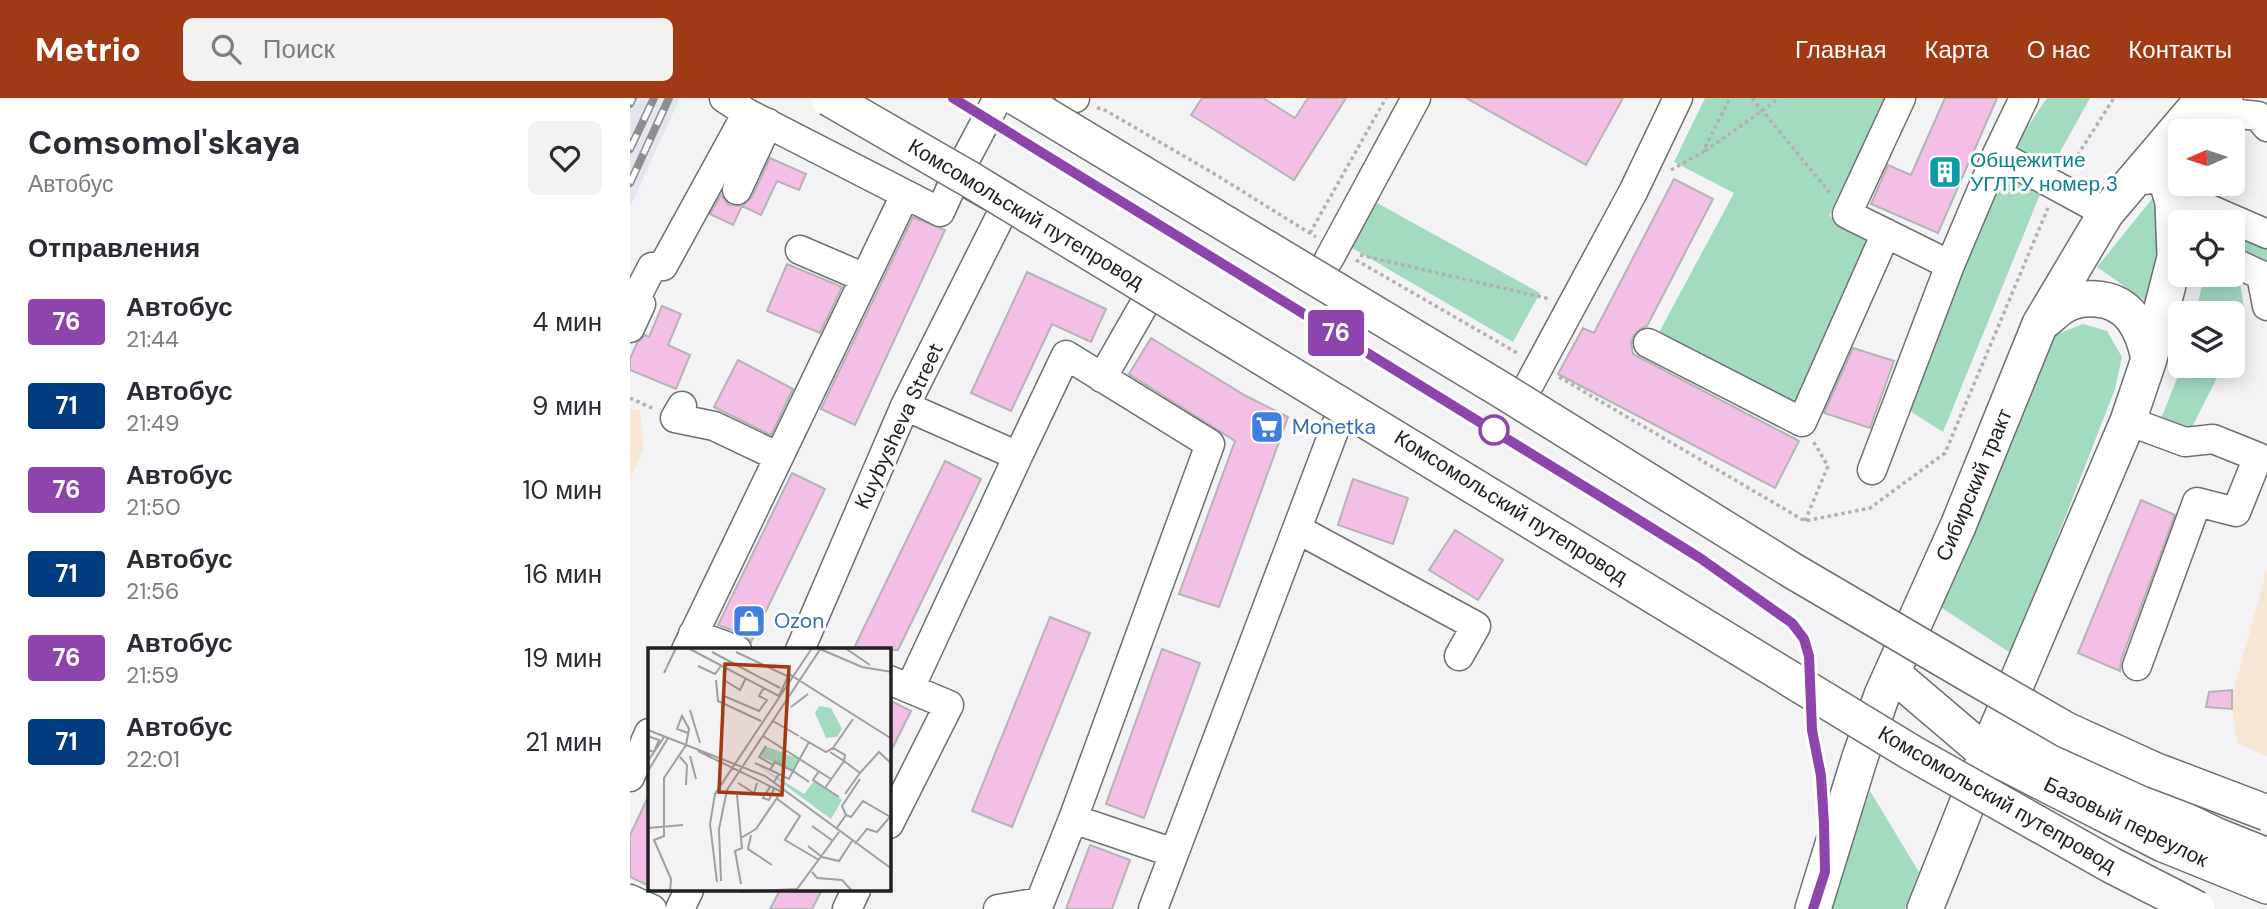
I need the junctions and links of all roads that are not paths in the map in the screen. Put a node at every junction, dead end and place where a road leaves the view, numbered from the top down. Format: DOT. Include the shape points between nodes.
graph roads {
  1 [pos="829,98"];
  2 [pos="998,98"];
  3 [pos="1017,98"];
  4 [pos="1416,98"];
  5 [pos="1678,98"];
  6 [pos="1901,98"];
  7 [pos="2024,98"];
  8 [pos="2216,110"];
  9 [pos="747,111"];
  10 [pos="2267,127"];
  11 [pos="1997,154"];
  12 [pos="956,177"];
  13 [pos="2138,177"];
  14 [pos="737,190"];
  15 [pos="905,195"];
  16 [pos="2191,202"];
  17 [pos="2174,210"];
  18 [pos="2106,213"];
  19 [pos="1886,233"];
  20 [pos="2267,234"];
  21 [pos="800,250"];
  22 [pos="1332,254"];
  23 [pos="1950,265"];
  24 [pos="2245,268"];
  25 [pos="865,278"];
  26 [pos="2169,287"];
  27 [pos="1149,296"];
  28 [pos="2267,306"];
  29 [pos="2040,324"];
  30 [pos="630,328"];
  31 [pos="1648,343"];
  32 [pos="2149,359"];
  33 [pos="1535,374"];
  34 [pos="1102,378"];
  35 [pos="682,406"];
  36 [pos="905,406"];
  37 [pos="1340,415"];
  38 [pos="2128,421"];
  39 [pos="1018,456"];
  40 [pos="779,457"];
  41 [pos="1872,470"];
  42 [pos="1297,529"];
  43 [pos="690,642"];
  44 [pos="725,648"];
  45 [pos="807,648"];
  46 [pos="1459,656"];
  47 [pos="2137,666"];
  48 [pos="1893,674"];
  49 [pos="899,684"];
  50 [pos="648,735"];
  51 [pos="1992,741"];
  52 [pos="630,777"];
  53 [pos="2267,813"];
  54 [pos="1073,818"];
  55 [pos="891,820"];
  56 [pos="1174,853"];
  57 [pos="2267,856"];
  58 [pos="2267,886"];
  59 [pos="688,892"];
  60 [pos="855,892"];
  61 [pos="630,899"];
  62 [pos="652,909"];
  63 [pos="680,909"];
  64 [pos="847,909"];
  65 [pos="998,909"];
  66 [pos="1153,909"];
  67 [pos="1813,909"];
  68 [pos="1925,909"];
  69 [pos="2197,909"];
  1 -- 69 [label="main road, Комсомольский путепровод, bridge" via="1912,753"];
  2 -- 12 [label="street"];
  3 -- 53 [label="main road, bridge" via="1989,686 2066,730"];
  4 -- 22 [label="street"];
  5 -- 33 [label="street"];
  6 -- 19 [label="street" via="1847,214"];
  7 -- 11 [label="street"];
  8 -- 10 [label="street" via="2259,116"];
  8 -- 13 [label="main road, Сибирский тракт"];
  9 -- 14 [label="street"];
  9 -- 15 [label="street"];
  9 -- 30 [label="street" via="663,266 652,267"];
  11 -- 18 [label="street"];
  11 -- 23 [label="street"];
  12 -- 15 [label="street" via="940,212"];
  12 -- 36 [label="street, Kuybysheva Street" via="1006,205"];
  13 -- 17 [label="main road" via="2155,175 2167,182"];
  13 -- 18 [label="main road, Сибирский тракт"];
  15 -- 25 [label="street"];
  16 -- 20 [label="street"];
  18 -- 29 [label="main road, Сибирский тракт"];
  19 -- 23 [label="street"];
  19 -- 31 [label="street" via="1802,422"];
  21 -- 25 [label="street"];
  23 -- 41 [label="street"];
  24 -- 28 [label="street" via="2261,275"];
  25 -- 40 [label="street"];
  26 -- 32 [label="main road"];
  27 -- 34 [label="street"];
  29 -- 32 [label="main road" via="2064,305 2083,298 2118,303 2140,328"];
  29 -- 48 [label="main road, Сибирский тракт"];
  32 -- 38 [label="main road"];
  34 -- 39 [label="street" via="1066,355"];
  34 -- 54 [label="street" via="1210,444"];
  35 -- 40 [label="street" via="676,418 714,426"];
  36 -- 39 [label="street"];
  36 -- 45 [label="street, Kuybysheva Street"];
  37 -- 42 [label="street"];
  38 -- 47 [label="street" via="2185,442 2213,439 2258,457 2236,512 2197,502"];
  38 -- 51 [label="main road"];
  39 -- 49 [label="street"];
  40 -- 43 [label="street"];
  42 -- 46 [label="street" via="1476,626"];
  42 -- 56 [label="street"];
  43 -- 44 [label="street"];
  48 -- 51 [label="main road, Комсомольский путепровод"];
  48 -- 67 [label="main road, Сибирский тракт" via="1860,757"];
  49 -- 55 [label="street" via="948,705"];
  50 -- 52 [label="street"];
  51 -- 57 [label="main road, Базовый переулок"];
  51 -- 58 [label="main road, Базовый переулок" via="2162,844"];
  51 -- 68 [label="main road"];
  54 -- 56 [label="street"];
  54 -- 65 [label="street" via="1040,902"];
  56 -- 66 [label="street"];
  59 -- 63 [label="street"];
  60 -- 64 [label="street"];
  61 -- 62 [label="street"];
}
